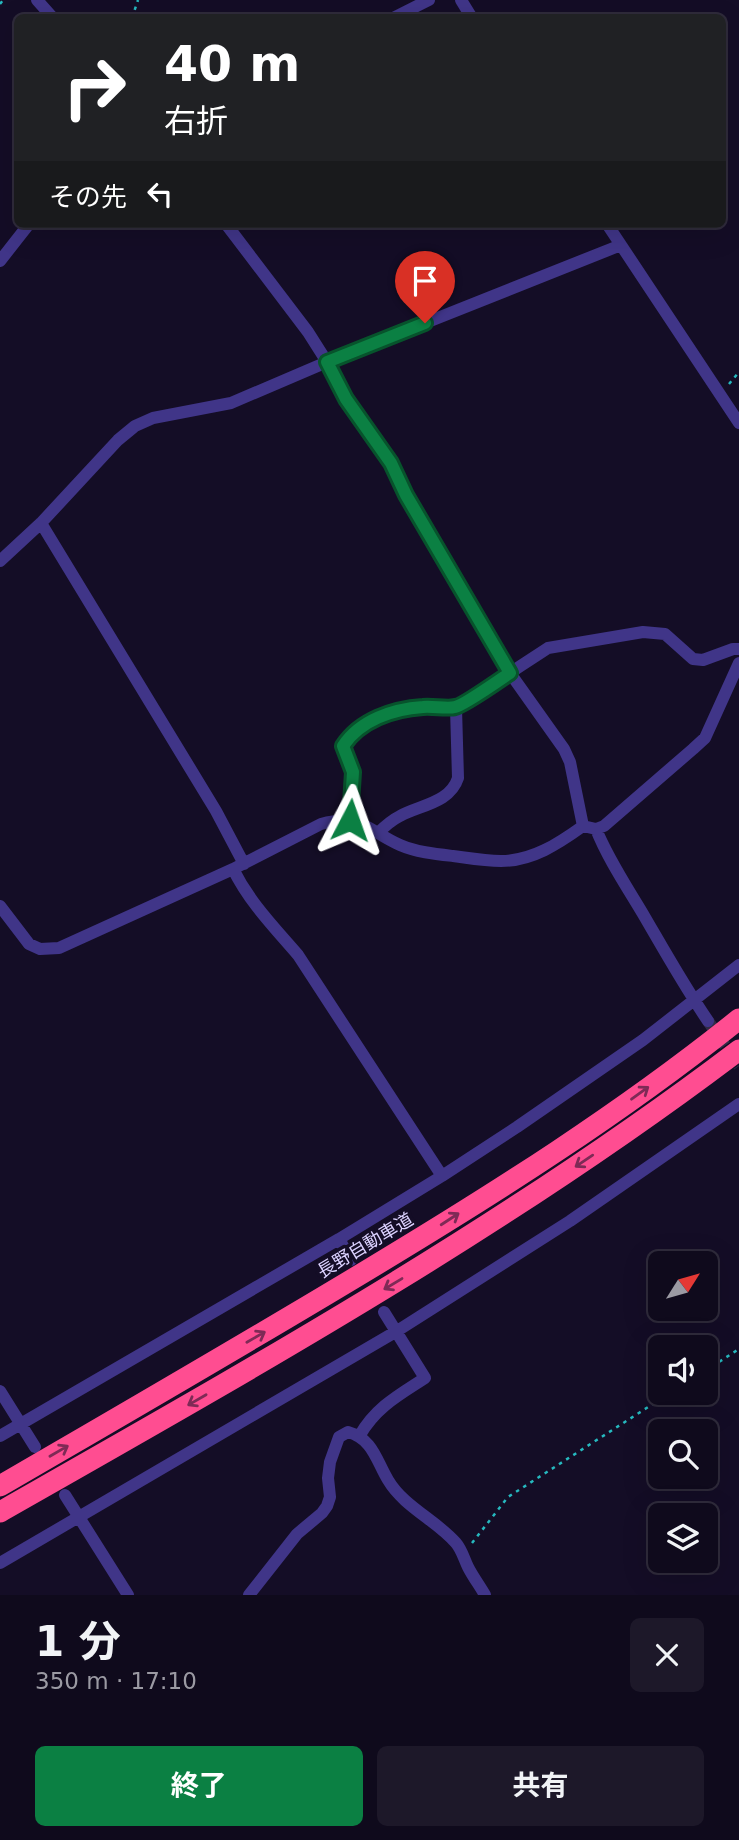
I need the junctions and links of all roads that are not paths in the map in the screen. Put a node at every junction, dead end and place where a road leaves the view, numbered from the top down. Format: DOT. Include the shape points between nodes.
graph roads {
  1 [pos="37,0"];
  2 [pos="429,0"];
  3 [pos="49,14"];
  4 [pos="401,14"];
  5 [pos="26,228"];
  6 [pos="228,228"];
  7 [pos="610,228"];
  8 [pos="621,246"];
  9 [pos="0,261"];
  10 [pos="327,362"];
  11 [pos="739,423"];
  12 [pos="41,523"];
  13 [pos="0,561"];
  14 [pos="739,649"];
  15 [pos="739,663"];
  16 [pos="510,673"];
  17 [pos="456,708"];
  18 [pos="350,820"];
  19 [pos="590,827"];
  20 [pos="378,833"];
  21 [pos="239,867"];
  22 [pos="0,906"];
  23 [pos="739,965"];
  24 [pos="694,1001"];
  25 [pos="739,1019"];
  26 [pos="708,1021"];
  27 [pos="739,1050"];
  28 [pos="739,1104"];
  29 [pos="442,1176"];
  30 [pos="339,1239"];
  31 [pos="351,1260"];
  32 [pos="384,1312"];
  33 [pos="397,1331"];
  34 [pos="0,1391"];
  35 [pos="21,1424"];
  36 [pos="360,1435"];
  37 [pos="0,1436"];
  38 [pos="35,1447"];
  39 [pos="0,1486"];
  40 [pos="65,1495"];
  41 [pos="0,1513"];
  42 [pos="79,1517"];
  43 [pos="0,1563"];
  44 [pos="128,1595"];
  45 [pos="249,1595"];
  46 [pos="485,1595"];
  1 -- 3 [label="street"];
  2 -- 4 [label="street"];
  5 -- 9 [label="street"];
  6 -- 10 [label="street"];
  7 -- 8 [label="street"];
  8 -- 10 [label="street"];
  8 -- 11 [label="street"];
  10 -- 12 [label="street" via="231,403 153,418 135,426"];
  10 -- 16 [label="street" via="346,399 391,463"];
  12 -- 13 [label="street"];
  12 -- 21 [label="street" via="216,811"];
  14 -- 16 [label="street" via="693,659 665,634 643,632 548,648"];
  15 -- 19 [label="street" via="705,738 604,826"];
  16 -- 17 [label="street"];
  16 -- 19 [label="street" via="564,749"];
  17 -- 18 [label="street" via="421,707 383,715 350,736 343,746 353,772"];
  17 -- 20 [label="street" via="456,787 435,803 393,819"];
  18 -- 20 [label="street"];
  18 -- 21 [label="street" via="321,824"];
  19 -- 20 [label="street" via="536,854 498,861 426,852 401,846"];
  19 -- 24 [label="street"];
  21 -- 22 [label="street" via="59,948 40,949 29,944"];
  21 -- 29 [label="street" via="252,902 298,955"];
  23 -- 24 [label="street"];
  24 -- 26 [label="street"];
  24 -- 29 [label="street"];
  39 -- 25 [label="highway, 長野自動車道, one-way" via="442,1225 625,1104"];
  27 -- 41 [label="highway, one-way" via="608,1145 442,1254 265,1362"];
  28 -- 33 [label="street" via="570,1221"];
  29 -- 30 [label="street"];
  30 -- 31 [label="street"];
  30 -- 35 [label="street"];
  32 -- 33 [label="street"];
  33 -- 36 [label="street" via="425,1378 382,1406"];
  33 -- 42 [label="street"];
  34 -- 35 [label="street"];
  35 -- 37 [label="street"];
  35 -- 38 [label="street"];
  36 -- 45 [label="street" via="348,1432 339,1437 330,1462 327,1506 297,1534"];
  36 -- 46 [label="street" via="396,1491 455,1542"];
  40 -- 42 [label="street"];
  42 -- 43 [label="street"];
  42 -- 44 [label="street"];
}
